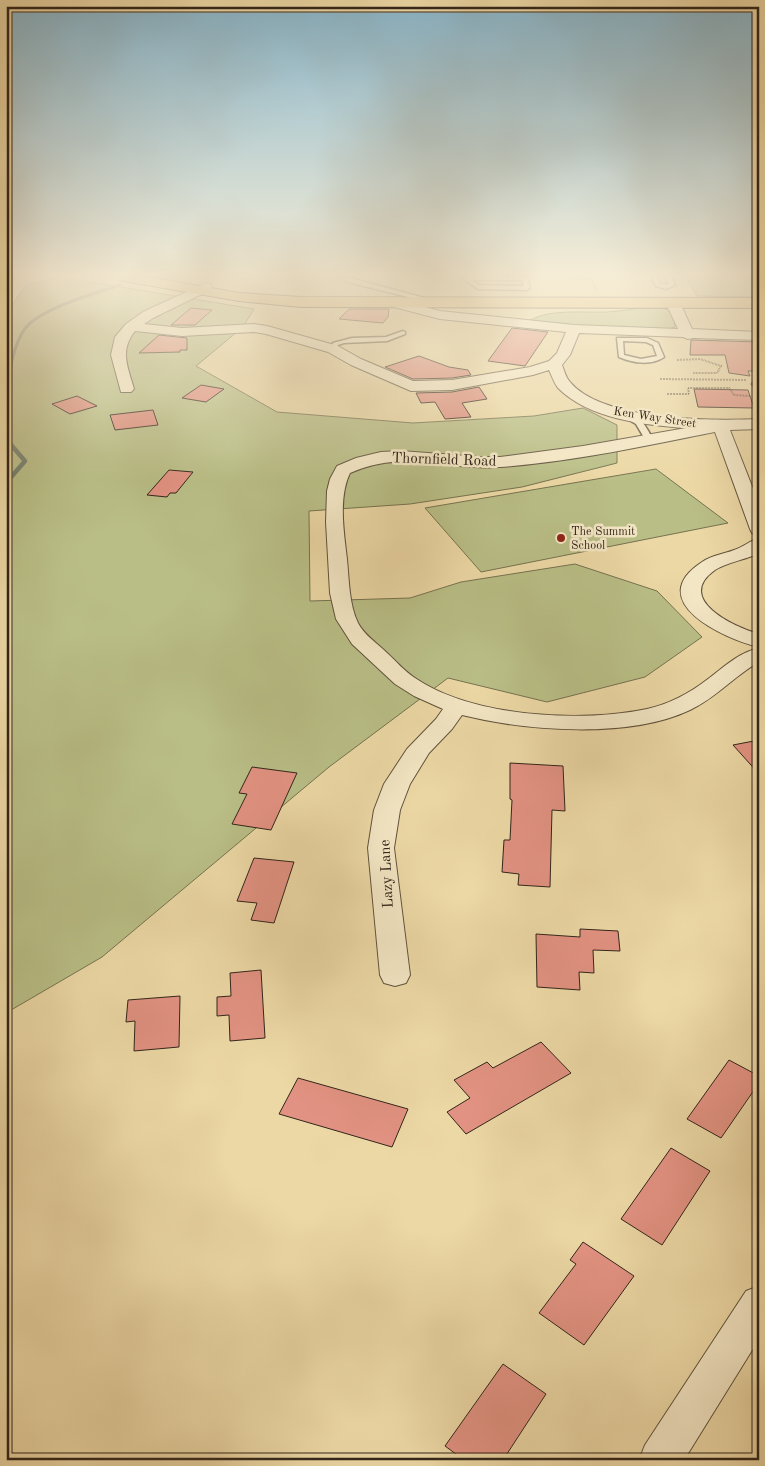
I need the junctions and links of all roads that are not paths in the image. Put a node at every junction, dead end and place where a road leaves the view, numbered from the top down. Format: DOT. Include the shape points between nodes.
graph roads {
  1 [pos="119,345"];
  2 [pos="320,345"];
  3 [pos="334,345"];
  4 [pos="567,345"];
  5 [pos="619,345"];
  6 [pos="657,345"];
  7 [pos="332,349"];
  8 [pos="554,364"];
  9 [pos="759,382"];
  10 [pos="759,388"];
  11 [pos="126,389"];
  12 [pos="628,416"];
  13 [pos="759,424"];
  14 [pos="721,426"];
  15 [pos="649,439"];
  16 [pos="759,529"];
  17 [pos="759,544"];
  18 [pos="759,641"];
  19 [pos="759,654"];
  20 [pos="456,706"];
  21 [pos="395,975"];
  22 [pos="759,1304"];
  23 [pos="660,1460"];
  1 -- 11 [label="street" via="118,355"];
  2 -- 7 [label="street"];
  3 -- 7 [label="lane"];
  4 -- 8 [label="street"];
  5 -- 6 [label="lane" via="621,356 631,360 661,358"];
  7 -- 8 [label="street" via="402,383 426,387 533,371"];
  8 -- 12 [label="street, Ken Way Street" via="559,381 579,398"];
  9 -- 10 [label="lane" via="756,384"];
  12 -- 14 [label="street, Ken Way Street"];
  12 -- 15 [label="lane" via="639,423"];
  13 -- 14 [label="street, Ken Way Street"];
  14 -- 15 [label="street, Thornfield Road"];
  14 -- 16 [label="street"];
  15 -- 20 [label="street, Thornfield Road" via="499,462 385,456 356,464 340,474 336,490 336,540 345,618 371,649 410,685"];
  17 -- 18 [label="street" via="709,566 699,573 691,589 696,606 710,620 731,632"];
  19 -- 20 [label="street, Thornfield Road" via="739,663 688,701 670,710 639,717 588,722 533,720"];
  20 -- 21 [label="street, Lazy Lane" via="444,724 419,749 397,784 387,810 381,848"];
  22 -- 23 [label="street"];
}
